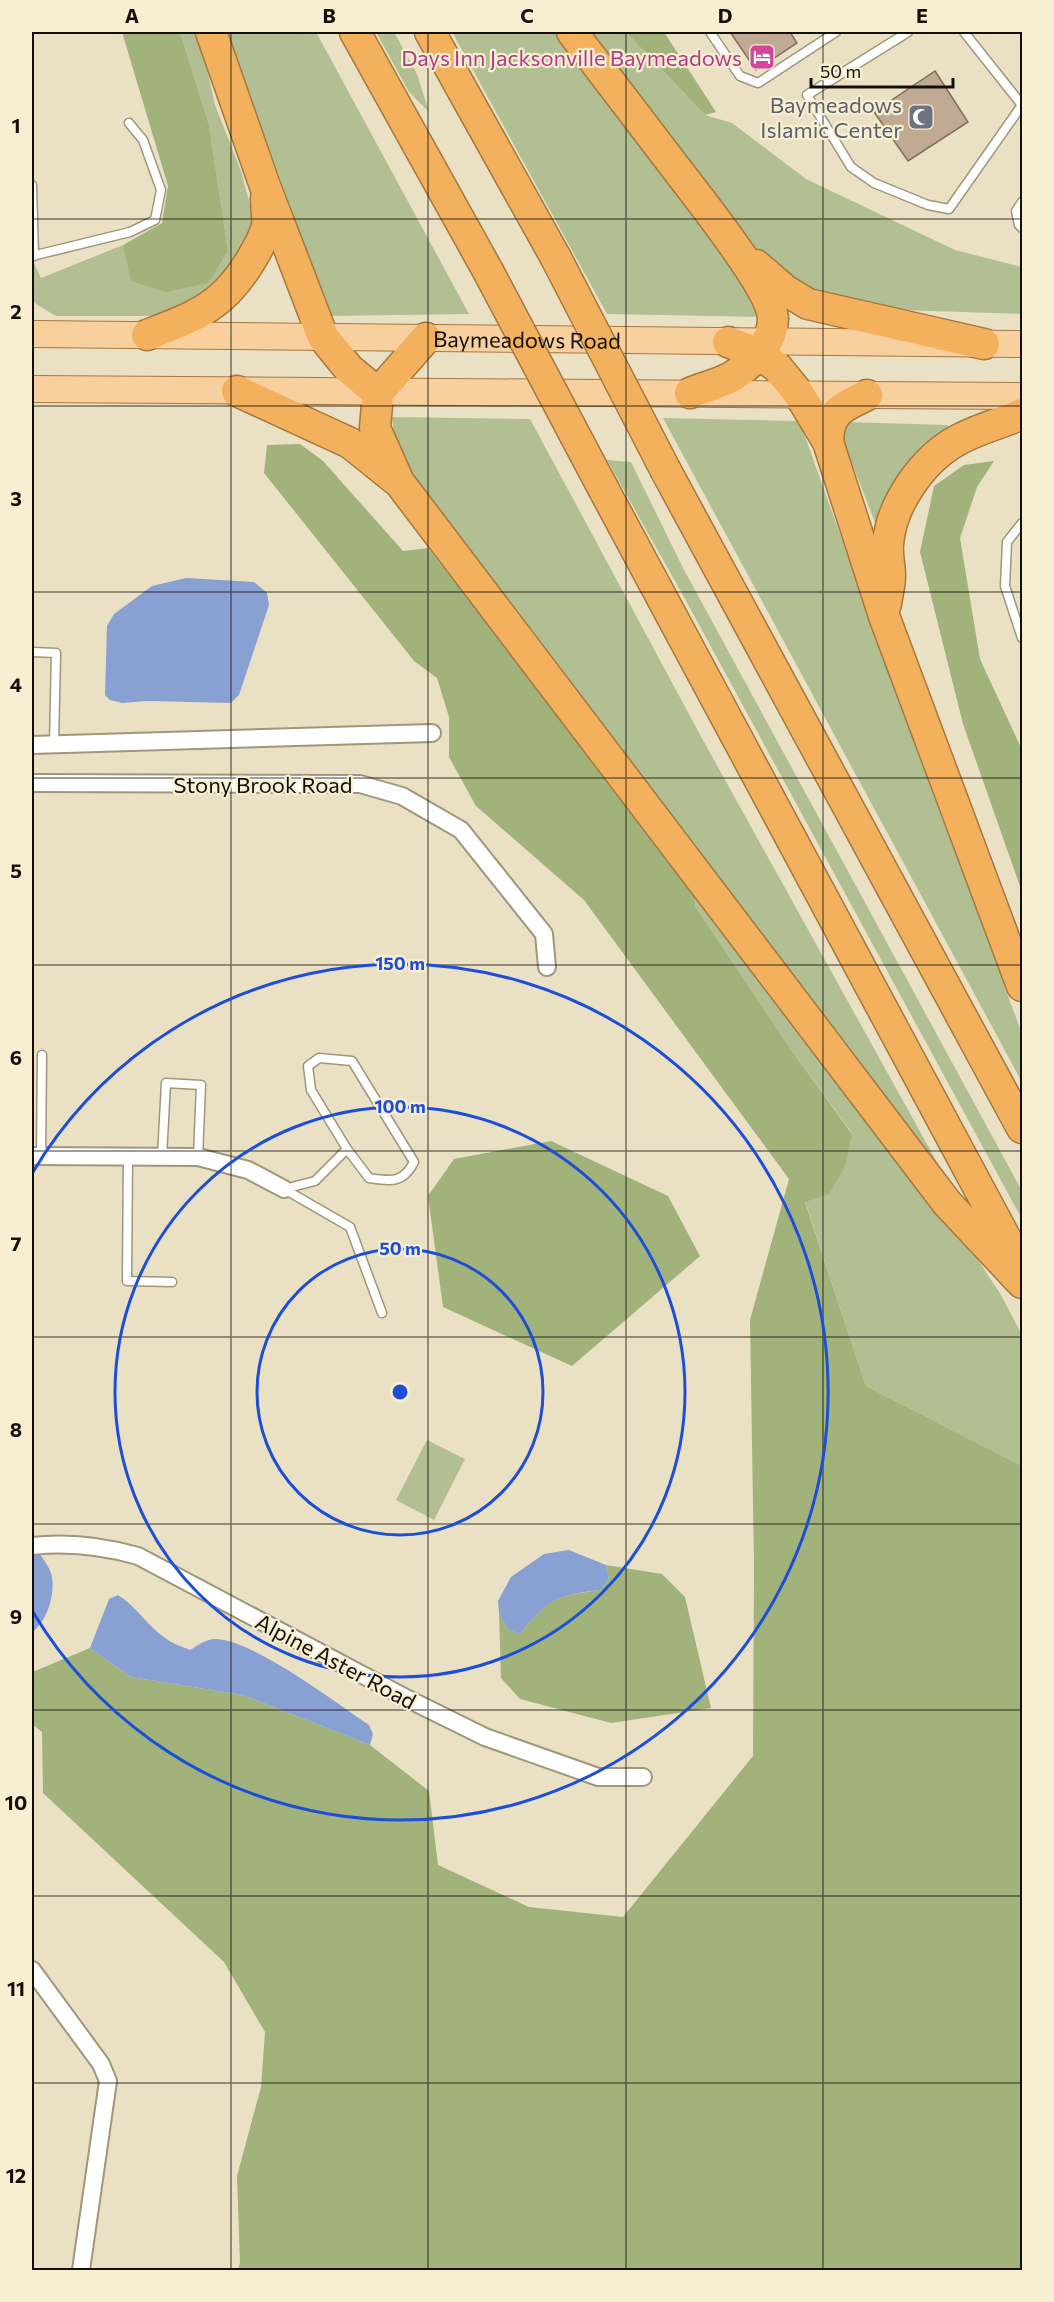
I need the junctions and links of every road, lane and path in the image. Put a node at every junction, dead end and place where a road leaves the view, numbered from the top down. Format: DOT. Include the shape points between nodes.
graph roads {
  1 [pos="212,32"];
  2 [pos="355,32"];
  3 [pos="430,32"];
  4 [pos="572,32"];
  5 [pos="710,32"];
  6 [pos="836,32"];
  7 [pos="908,32"];
  8 [pos="964,32"];
  9 [pos="1023,105"];
  10 [pos="129,123"];
  11 [pos="32,185"];
  12 [pos="265,186"];
  13 [pos="1023,202"];
  14 [pos="1023,228"];
  15 [pos="737,249"];
  16 [pos="32,256"];
  17 [pos="33,331"];
  18 [pos="147,335"];
  19 [pos="323,338"];
  20 [pos="426,338"];
  21 [pos="728,342"];
  22 [pos="984,344"];
  23 [pos="1023,345"];
  24 [pos="763,348"];
  25 [pos="32,389"];
  26 [pos="237,391"];
  27 [pos="378,393"];
  28 [pos="690,393"];
  29 [pos="799,394"];
  30 [pos="867,395"];
  31 [pos="1023,396"];
  32 [pos="1023,414"];
  33 [pos="828,442"];
  34 [pos="399,482"];
  35 [pos="1023,523"];
  36 [pos="884,616"];
  37 [pos="1023,638"];
  38 [pos="32,652"];
  39 [pos="432,733"];
  40 [pos="32,745"];
  41 [pos="54,745"];
  42 [pos="32,783"];
  43 [pos="547,967"];
  44 [pos="1023,986"];
  45 [pos="42,1055"];
  46 [pos="1023,1128"];
  47 [pos="346,1149"];
  48 [pos="36,1156"];
  49 [pos="128,1156"];
  50 [pos="162,1156"];
  51 [pos="198,1157"];
  52 [pos="284,1189"];
  53 [pos="1023,1270"];
  54 [pos="172,1282"];
  55 [pos="1023,1283"];
  56 [pos="382,1313"];
  57 [pos="32,1546"];
  58 [pos="643,1777"];
  59 [pos="32,1970"];
  60 [pos="81,2271"];
  1 -- 12 [label="highway"];
  2 -- 53 [label="highway, bridge" via="488,271"];
  3 -- 46 [label="highway, bridge" via="556,258 666,471"];
  4 -- 15 [label="highway"];
  5 -- 6 [label="lane" via="740,76 758,83"];
  7 -- 9 [label="lane" via="807,95 851,167 874,183 928,205 949,209"];
  8 -- 9 [label="lane"];
  10 -- 16 [label="lane" via="143,140 161,190 155,220 130,232"];
  11 -- 16 [label="lane"];
  12 -- 18 [label="highway" via="267,225 232,288 194,317"];
  12 -- 19 [label="highway"];
  13 -- 14 [label="lane" via="1016,211"];
  15 -- 22 [label="highway" via="785,291 808,304"];
  15 -- 24 [label="highway" via="771,304 773,319"];
  17 -- 18 [label="main road, Baymeadows Road"];
  18 -- 19 [label="main road, Baymeadows Road"];
  19 -- 20 [label="main road, Baymeadows Road"];
  19 -- 27 [label="highway"];
  20 -- 21 [label="main road, Baymeadows Road"];
  20 -- 27 [label="highway"];
  21 -- 24 [label="highway"];
  22 -- 23 [label="main road"];
  22 -- 24 [label="main road"];
  24 -- 28 [label="highway" via="735,375"];
  24 -- 29 [label="highway"];
  25 -- 26 [label="main road"];
  26 -- 27 [label="main road"];
  26 -- 34 [label="highway" via="350,444"];
  27 -- 28 [label="main road"];
  27 -- 34 [label="highway" via="375,428"];
  28 -- 29 [label="main road"];
  29 -- 30 [label="main road"];
  29 -- 33 [label="highway"];
  30 -- 31 [label="main road"];
  30 -- 33 [label="highway" via="838,410 829,426"];
  32 -- 36 [label="highway" via="958,440 919,474 892,526"];
  33 -- 36 [label="highway"];
  34 -- 55 [label="highway" via="947,1203"];
  35 -- 37 [label="lane" via="1007,542 1005,586"];
  36 -- 44 [label="highway"];
  38 -- 41 [label="lane" via="56,653"];
  39 -- 41 [label="street"];
  40 -- 41 [label="street"];
  42 -- 43 [label="street, Stony Brook Road" via="360,783 402,796 461,830 544,934"];
  45 -- 48 [label="lane"];
  47 -- 47 [label="lane" via="311,1090 308,1066 319,1058 352,1061 414,1162 408,1174 392,1181 369,1178"];
  47 -- 52 [label="lane" via="315,1181"];
  48 -- 49 [label="street"];
  49 -- 50 [label="street"];
  49 -- 54 [label="lane" via="127,1281"];
  50 -- 51 [label="street"];
  50 -- 51 [label="lane" via="166,1083 201,1085"];
  51 -- 52 [label="street" via="248,1170"];
  52 -- 56 [label="lane" via="350,1227"];
  57 -- 58 [label="street, Alpine Aster Road" via="108,1547 138,1556 485,1737 598,1777"];
  59 -- 60 [label="street" via="101,2064 108,2081"];
}
